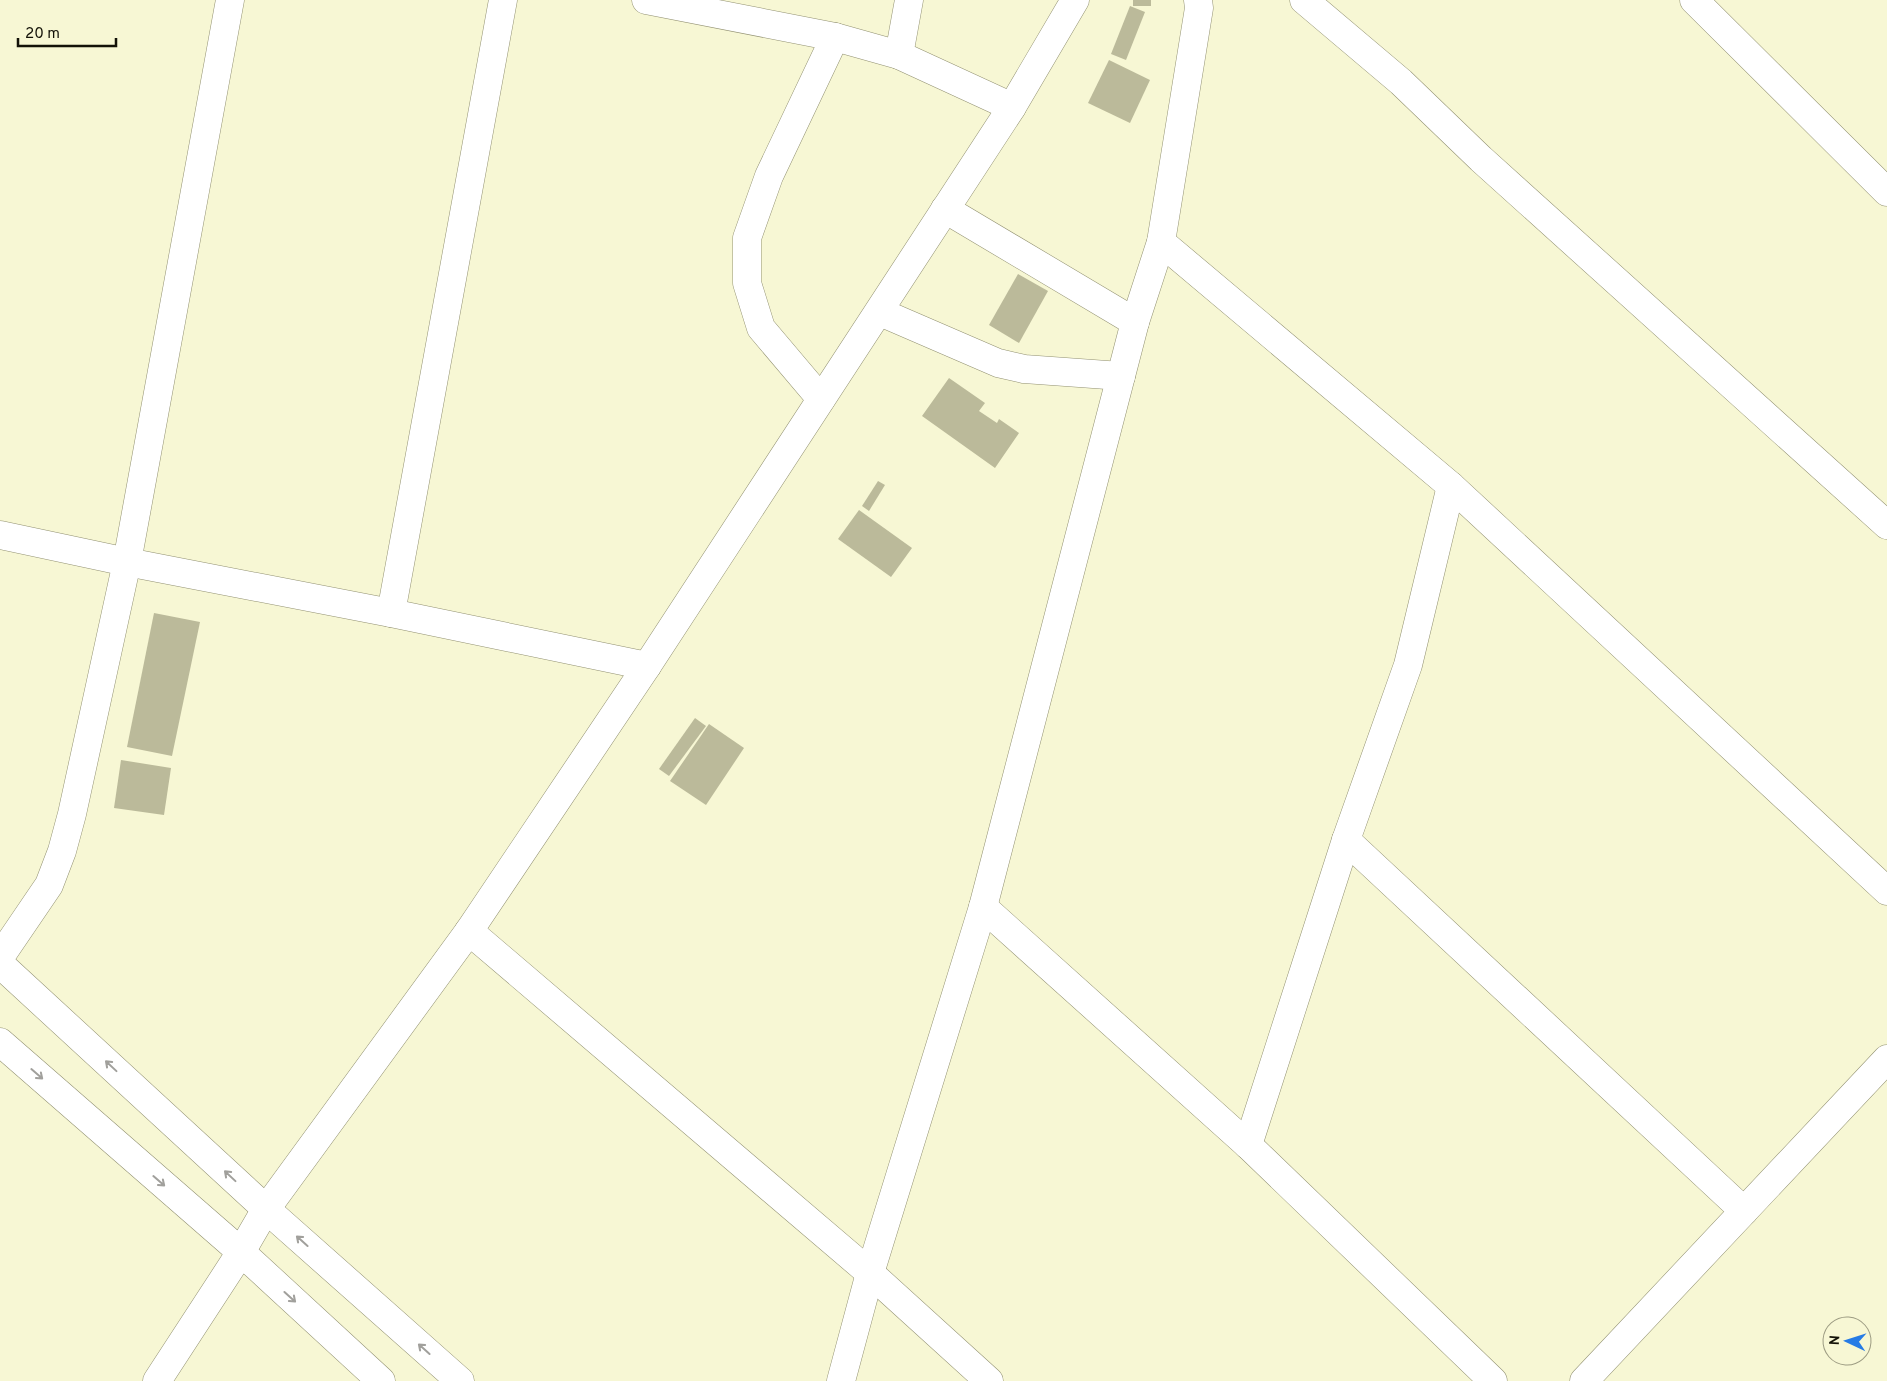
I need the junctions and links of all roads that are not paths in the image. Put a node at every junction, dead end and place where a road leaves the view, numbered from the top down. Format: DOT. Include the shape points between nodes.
graph roads {
  1 [pos="230,0"];
  2 [pos="504,0"];
  3 [pos="646,0"];
  4 [pos="909,0"];
  5 [pos="1075,0"];
  6 [pos="1198,0"];
  7 [pos="1304,0"];
  8 [pos="1694,0"];
  9 [pos="835,37"];
  10 [pos="899,55"];
  11 [pos="1012,107"];
  12 [pos="1887,192"];
  13 [pos="945,209"];
  14 [pos="1161,242"];
  15 [pos="880,312"];
  16 [pos="1135,322"];
  17 [pos="1121,376"];
  18 [pos="821,399"];
  19 [pos="1451,486"];
  20 [pos="1887,525"];
  21 [pos="0,535"];
  22 [pos="127,562"];
  23 [pos="391,613"];
  24 [pos="647,666"];
  25 [pos="1346,840"];
  26 [pos="1887,891"];
  27 [pos="983,907"];
  28 [pos="469,931"];
  29 [pos="0,957"];
  30 [pos="0,964"];
  31 [pos="0,1042"];
  32 [pos="1887,1059"];
  33 [pos="1248,1146"];
  34 [pos="266,1209"];
  35 [pos="1744,1211"];
  36 [pos="241,1252"];
  37 [pos="870,1273"];
  38 [pos="157,1381"];
  39 [pos="381,1381"];
  40 [pos="460,1381"];
  41 [pos="841,1381"];
  42 [pos="989,1381"];
  43 [pos="1493,1381"];
  44 [pos="1584,1381"];
  1 -- 22 [label="street"];
  2 -- 23 [label="street"];
  3 -- 9 [label="street"];
  4 -- 10 [label="street"];
  5 -- 11 [label="street"];
  6 -- 14 [label="street"];
  7 -- 20 [label="street" via="1401,82 1481,159"];
  8 -- 12 [label="street"];
  9 -- 10 [label="street"];
  9 -- 18 [label="street" via="768,176 747,238 747,284 761,328"];
  10 -- 11 [label="street"];
  11 -- 13 [label="street"];
  13 -- 15 [label="street"];
  13 -- 16 [label="street"];
  14 -- 16 [label="street"];
  14 -- 19 [label="street"];
  15 -- 17 [label="street" via="998,363 1024,369"];
  15 -- 18 [label="street"];
  16 -- 17 [label="street"];
  17 -- 27 [label="street"];
  18 -- 24 [label="street"];
  19 -- 25 [label="street" via="1408,665"];
  19 -- 26 [label="street"];
  21 -- 22 [label="street"];
  22 -- 23 [label="street"];
  22 -- 29 [label="street" via="62,852 48,885"];
  23 -- 24 [label="street"];
  24 -- 28 [label="street"];
  25 -- 33 [label="street"];
  25 -- 35 [label="street"];
  27 -- 33 [label="street"];
  27 -- 37 [label="street"];
  28 -- 34 [label="street"];
  28 -- 37 [label="street"];
  34 -- 30 [label="street, one-way"];
  31 -- 36 [label="street, one-way"];
  32 -- 35 [label="street"];
  33 -- 43 [label="street"];
  34 -- 36 [label="street"];
  40 -- 34 [label="street, one-way"];
  35 -- 44 [label="street"];
  36 -- 38 [label="street"];
  36 -- 39 [label="street, one-way"];
  37 -- 41 [label="street"];
  37 -- 42 [label="street"];
}
